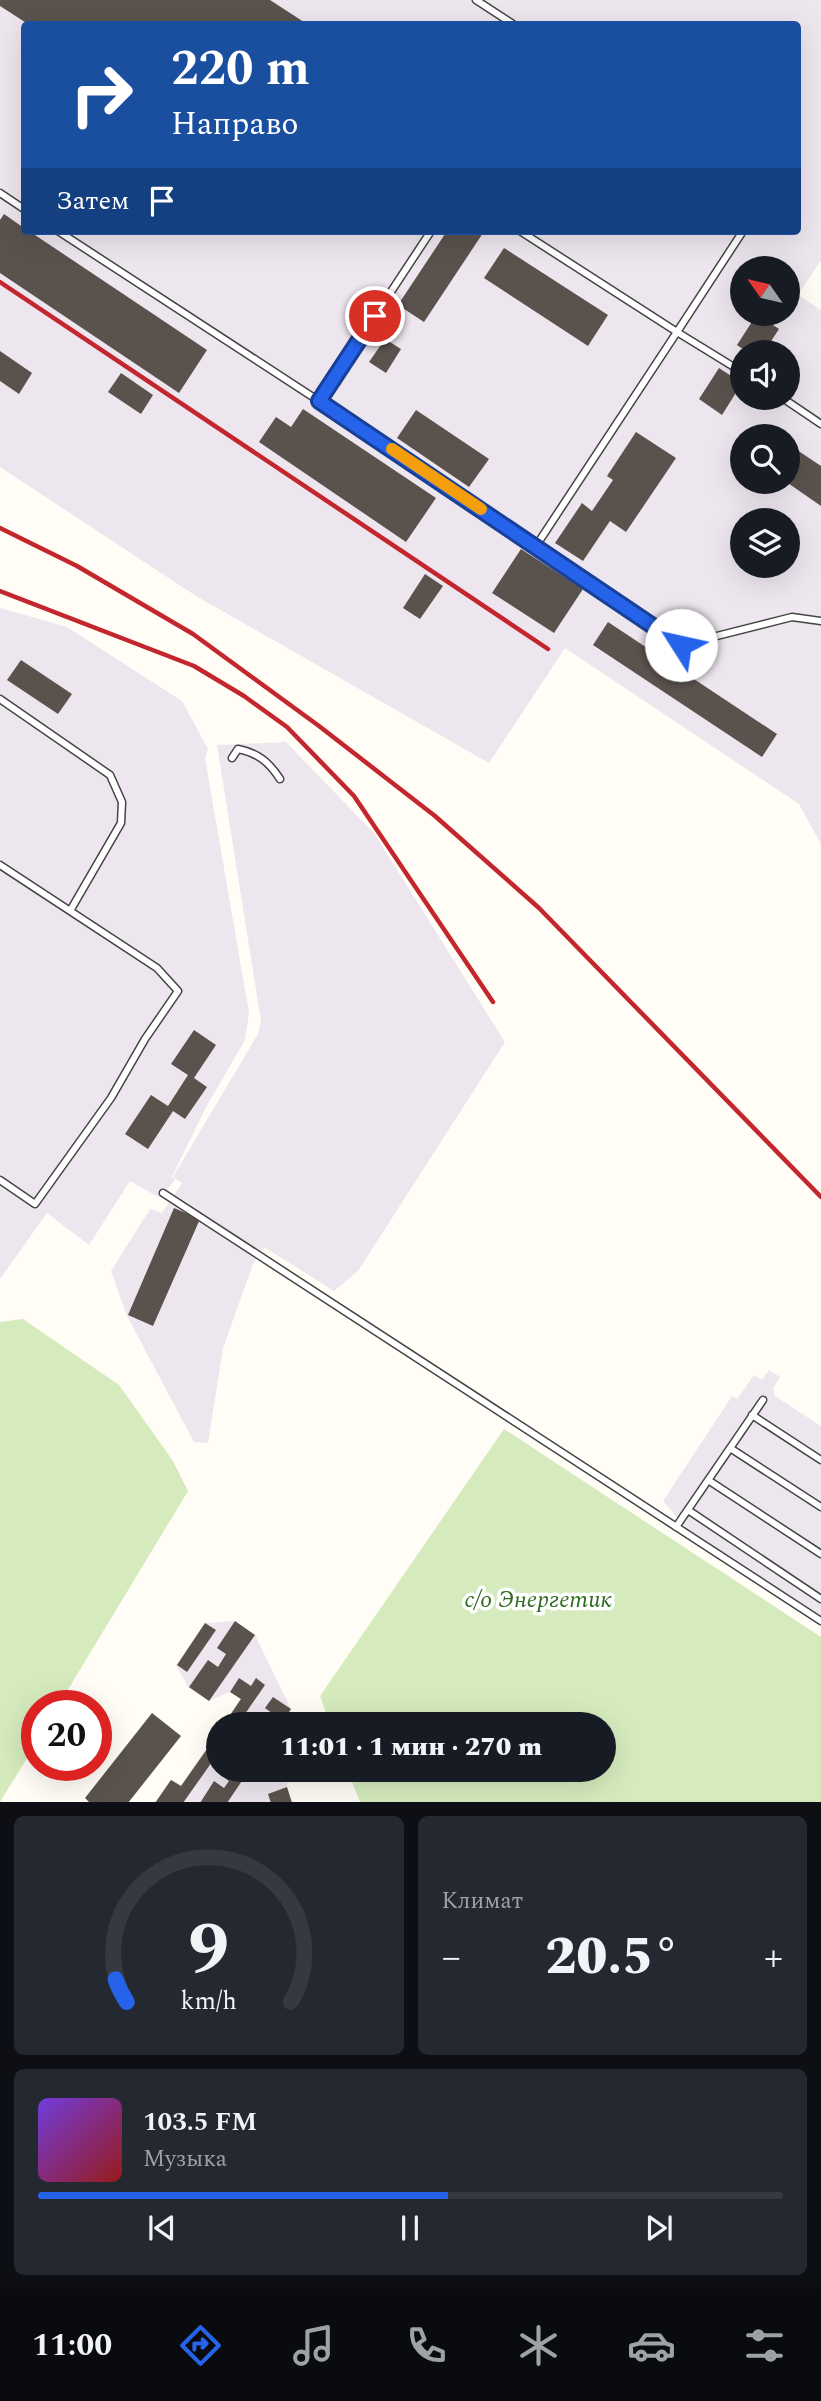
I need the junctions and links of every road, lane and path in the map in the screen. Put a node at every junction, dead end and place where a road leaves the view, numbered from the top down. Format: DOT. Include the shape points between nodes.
graph roads {
  1 [pos="476,0"];
  2 [pos="508,21"];
  3 [pos="0,193"];
  4 [pos="21,207"];
  5 [pos="64,235"];
  6 [pos="428,235"];
  7 [pos="526,235"];
  8 [pos="740,235"];
  9 [pos="677,332"];
  10 [pos="730,365"];
  11 [pos="319,401"];
  12 [pos="800,410"];
  13 [pos="821,424"];
  14 [pos="536,546"];
  15 [pos="821,621"];
  16 [pos="0,699"];
  17 [pos="232,758"];
  18 [pos="280,779"];
  19 [pos="0,865"];
  20 [pos="70,911"];
  21 [pos="0,1180"];
  22 [pos="163,1194"];
  23 [pos="763,1400"];
  24 [pos="752,1415"];
  25 [pos="730,1448"];
  26 [pos="821,1460"];
  27 [pos="708,1480"];
  28 [pos="821,1507"];
  29 [pos="688,1510"];
  30 [pos="676,1527"];
  31 [pos="821,1554"];
  32 [pos="821,1599"];
  33 [pos="821,1621"];
  1 -- 2 [label="lane"];
  3 -- 4 [label="lane"];
  5 -- 11 [label="lane"];
  6 -- 11 [label="lane"];
  7 -- 9 [label="lane"];
  8 -- 9 [label="lane"];
  9 -- 10 [label="lane"];
  9 -- 14 [label="lane"];
  11 -- 14 [label="lane"];
  12 -- 13 [label="lane"];
  14 -- 15 [label="lane" via="681,645 792,617"];
  16 -- 20 [label="lane" via="110,775 118,789 121,823"];
  17 -- 18 [label="lane" via="239,749 251,751"];
  19 -- 20 [label="lane"];
  20 -- 21 [label="lane" via="157,968 178,991 111,1098 35,1204"];
  22 -- 30 [label="lane"];
  23 -- 24 [label="lane"];
  24 -- 25 [label="lane"];
  24 -- 26 [label="lane"];
  25 -- 27 [label="lane"];
  25 -- 28 [label="lane"];
  27 -- 29 [label="lane"];
  27 -- 31 [label="lane"];
  29 -- 30 [label="lane"];
  29 -- 32 [label="lane"];
  30 -- 33 [label="lane"];
}
